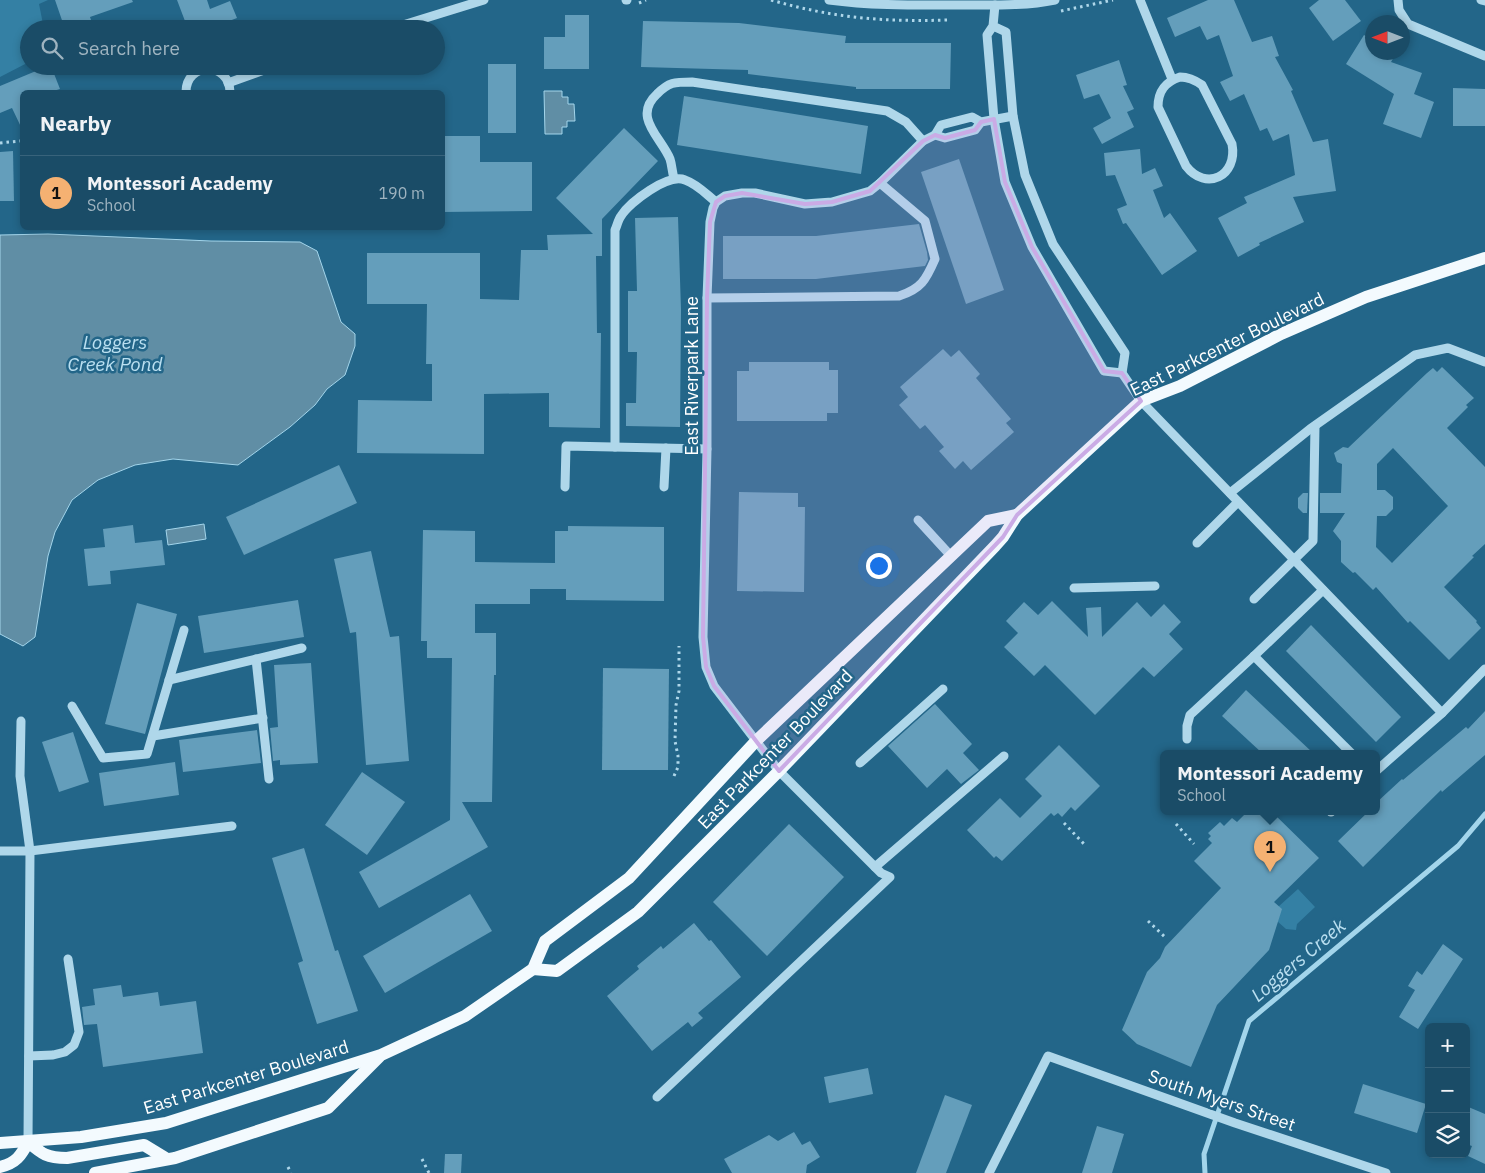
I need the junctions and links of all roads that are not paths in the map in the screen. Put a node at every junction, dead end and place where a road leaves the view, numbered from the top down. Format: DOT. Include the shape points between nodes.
graph roads {
  1 [pos="484,0"];
  2 [pos="829,0"];
  3 [pos="1055,0"];
  4 [pos="1140,0"];
  5 [pos="1398,0"];
  6 [pos="1481,0"];
  7 [pos="1485,1"];
  8 [pos="995,5"];
  9 [pos="419,20"];
  10 [pos="993,26"];
  11 [pos="1485,56"];
  12 [pos="194,75"];
  13 [pos="223,75"];
  14 [pos="250,75"];
  15 [pos="1172,80"];
  16 [pos="228,83"];
  17 [pos="186,90"];
  18 [pos="230,90"];
  19 [pos="1013,116"];
  20 [pos="994,119"];
  21 [pos="981,122"];
  22 [pos="935,135"];
  23 [pos="924,141"];
  24 [pos="674,178"];
  25 [pos="880,183"];
  26 [pos="716,202"];
  27 [pos="1485,258"];
  28 [pos="707,298"];
  29 [pos="1485,362"];
  30 [pos="1122,373"];
  31 [pos="1141,401"];
  32 [pos="1315,426"];
  33 [pos="614,447"];
  34 [pos="666,448"];
  35 [pos="707,449"];
  36 [pos="565,487"];
  37 [pos="664,487"];
  38 [pos="1230,493"];
  39 [pos="1238,502"];
  40 [pos="1017,515"];
  41 [pos="918,520"];
  42 [pos="1197,543"];
  43 [pos="951,556"];
  44 [pos="1294,560"];
  45 [pos="1155,586"];
  46 [pos="1074,588"];
  47 [pos="1323,590"];
  48 [pos="1254,599"];
  49 [pos="184,630"];
  50 [pos="302,648"];
  51 [pos="1254,656"];
  52 [pos="256,659"];
  53 [pos="1485,669"];
  54 [pos="169,680"];
  55 [pos="943,689"];
  56 [pos="72,706"];
  57 [pos="1442,713"];
  58 [pos="263,718"];
  59 [pos="21,721"];
  60 [pos="153,736"];
  61 [pos="1187,739"];
  62 [pos="756,741"];
  63 [pos="1348,750"];
  64 [pos="1004,756"];
  65 [pos="860,763"];
  66 [pos="1380,767"];
  67 [pos="779,772"];
  68 [pos="269,779"];
  69 [pos="232,826"];
  70 [pos="30,851"];
  71 [pos="0,852"];
  72 [pos="875,867"];
  73 [pos="68,959"];
  74 [pos="534,969"];
  75 [pos="381,1054"];
  76 [pos="29,1056"];
  77 [pos="657,1098"];
  78 [pos="28,1142"];
  79 [pos="0,1143"];
  80 [pos="167,1159"];
  81 [pos="0,1167"];
  82 [pos="95,1173"];
  83 [pos="989,1173"];
  84 [pos="1385,1173"];
  1 -- 9 [label="street"];
  2 -- 8 [label="street" via="896,5"];
  3 -- 8 [label="street"];
  4 -- 15 [label="street"];
  5 -- 11 [label="street" via="1399,10 1408,24"];
  6 -- 7 [label="street"];
  8 -- 10 [label="street"];
  10 -- 19 [label="street" via="1006,32"];
  10 -- 20 [label="street" via="987,35"];
  12 -- 17 [label="street" via="188,80"];
  13 -- 16 [label="street"];
  14 -- 16 [label="street"];
  15 -- 15 [label="street" via="1188,77 1202,85 1232,144 1232,161 1223,175 1206,179 1191,173 1186,166 1158,107 1160,91"];
  16 -- 18 [label="street"];
  19 -- 20 [label="street"];
  19 -- 30 [label="street" via="1025,175 1053,244 1126,353"];
  20 -- 21 [label="street"];
  20 -- 30 [label="street" via="1005,182 1032,247 1104,371"];
  21 -- 22 [label="street" via="975,130 946,138"];
  21 -- 22 [label="street" via="972,117 941,125"];
  22 -- 23 [label="street"];
  23 -- 24 [label="street" via="906,122 887,111 676,82 666,85 651,99 647,115 648,123 670,159"];
  23 -- 25 [label="street"];
  24 -- 26 [label="street" via="698,186"];
  24 -- 33 [label="street" via="662,182 630,205 620,216 615,230"];
  25 -- 26 [label="street" via="870,191 832,202 805,204 742,192"];
  25 -- 28 [label="street" via="926,220 936,259 926,279 913,291 899,296"];
  26 -- 28 [label="street, East Riverpark Lane" via="710,222"];
  27 -- 31 [label="main road, East Parkcenter Boulevard" via="1366,298 1281,334 1180,386"];
  28 -- 35 [label="street, East Riverpark Lane"];
  29 -- 32 [label="street" via="1448,348 1415,355"];
  30 -- 31 [label="street"];
  31 -- 38 [label="street"];
  31 -- 40 [label="main road, East Parkcenter Boulevard"];
  32 -- 38 [label="street"];
  32 -- 44 [label="street" via="1313,541"];
  33 -- 34 [label="street"];
  33 -- 36 [label="street" via="566,446"];
  34 -- 35 [label="street"];
  34 -- 37 [label="street"];
  35 -- 62 [label="street, East Riverpark Lane" via="703,637 706,667 714,686"];
  38 -- 39 [label="street"];
  39 -- 42 [label="street"];
  39 -- 44 [label="street"];
  40 -- 43 [label="main road, East Parkcenter Boulevard" via="988,521"];
  40 -- 67 [label="main road, East Parkcenter Boulevard" via="1003,537"];
  41 -- 43 [label="street"];
  43 -- 62 [label="main road, East Parkcenter Boulevard"];
  44 -- 47 [label="street"];
  44 -- 48 [label="street"];
  45 -- 46 [label="street"];
  47 -- 51 [label="street"];
  47 -- 57 [label="street"];
  49 -- 54 [label="street"];
  50 -- 52 [label="street"];
  51 -- 61 [label="street" via="1190,715 1186,726"];
  51 -- 63 [label="street"];
  52 -- 54 [label="street"];
  52 -- 58 [label="street"];
  53 -- 57 [label="street"];
  54 -- 60 [label="street"];
  55 -- 65 [label="street"];
  56 -- 60 [label="street" via="103,758 147,754"];
  57 -- 66 [label="street"];
  58 -- 60 [label="street"];
  58 -- 68 [label="street"];
  59 -- 70 [label="street" via="20,776"];
  62 -- 67 [label="street, East Riverpark Lane"];
  62 -- 74 [label="main road, East Parkcenter Boulevard" via="629,878 545,941"];
  64 -- 72 [label="street"];
  67 -- 72 [label="street, East Riverpark Lane"];
  67 -- 74 [label="main road, East Parkcenter Boulevard" via="638,912 558,971"];
  69 -- 70 [label="street"];
  70 -- 71 [label="street"];
  70 -- 76 [label="street"];
  72 -- 77 [label="street, East Riverpark Lane" via="890,877"];
  73 -- 76 [label="street" via="79,1032 74,1045 65,1052"];
  74 -- 75 [label="main road, East Parkcenter Boulevard" via="465,1016"];
  75 -- 78 [label="main road, East Parkcenter Boulevard" via="166,1123"];
  75 -- 80 [label="main road, East Parkcenter Boulevard" via="328,1108"];
  76 -- 78 [label="street"];
  78 -- 79 [label="main road, East Parkcenter Boulevard"];
  78 -- 80 [label="main road" via="42,1154 54,1158 144,1144"];
  78 -- 81 [label="main road" via="20,1156 11,1164"];
  80 -- 82 [label="main road, East Parkcenter Boulevard"];
  83 -- 84 [label="street, South Myers Street" via="1048,1056"];
}
